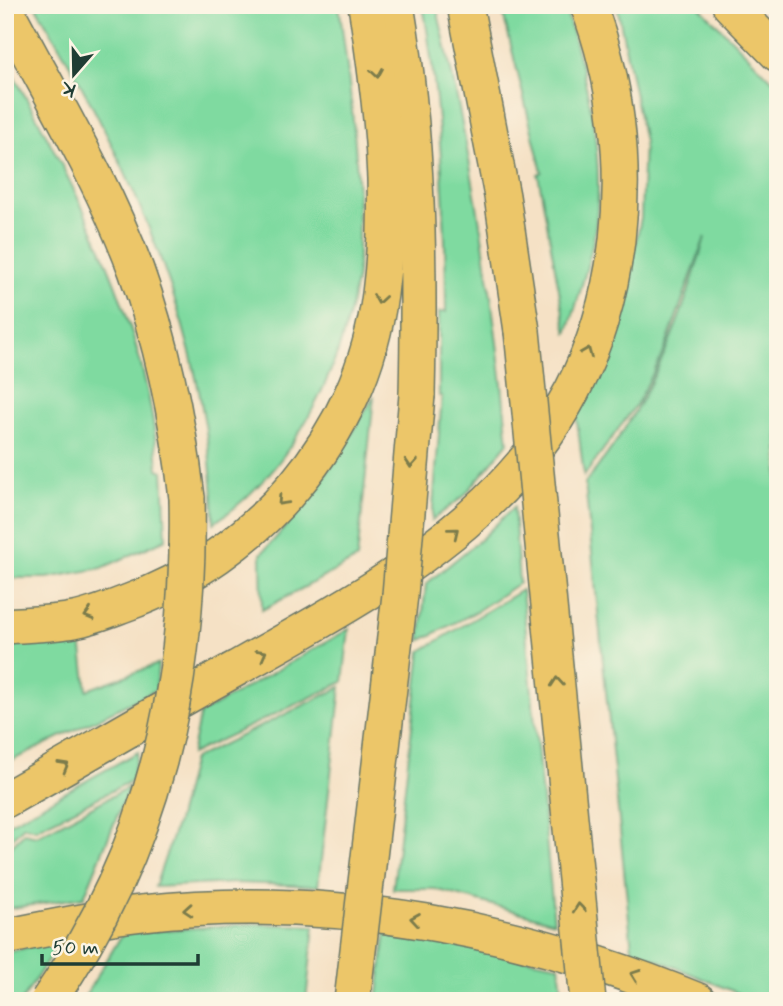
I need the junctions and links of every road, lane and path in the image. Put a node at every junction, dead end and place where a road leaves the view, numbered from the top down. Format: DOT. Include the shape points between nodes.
graph roads {
  1 [pos="366,5"];
  2 [pos="396,5"];
  3 [pos="465,5"];
  4 [pos="588,5"];
  5 [pos="730,5"];
  6 [pos="5,8"];
  7 [pos="778,54"];
  8 [pos="5,625"];
  9 [pos="5,800"];
  10 [pos="5,937"];
  11 [pos="48,1001"];
  12 [pos="352,1001"];
  13 [pos="588,1001"];
  14 [pos="698,1001"];
  1 -- 8 [label="highway, one-way" via="384,137 385,244 372,337 331,434 309,470 279,504 215,559 159,591 88,616"];
  2 -- 12 [label="highway, one-way, bridge" via="418,215 417,395 400,595"];
  13 -- 3 [label="highway, one-way, bridge" via="522,331 496,160"];
  9 -- 4 [label="highway, one-way" via="374,591 469,520 543,440 590,347 607,295 620,212 620,166 609,76"];
  5 -- 7 [label="highway"];
  6 -- 11 [label="highway, bridge" via="84,157 135,268 166,366 187,498 187,605 159,770 124,868 97,923"];
  14 -- 10 [label="highway, one-way" via="626,972 499,934 404,917 223,907 141,913"];
}
